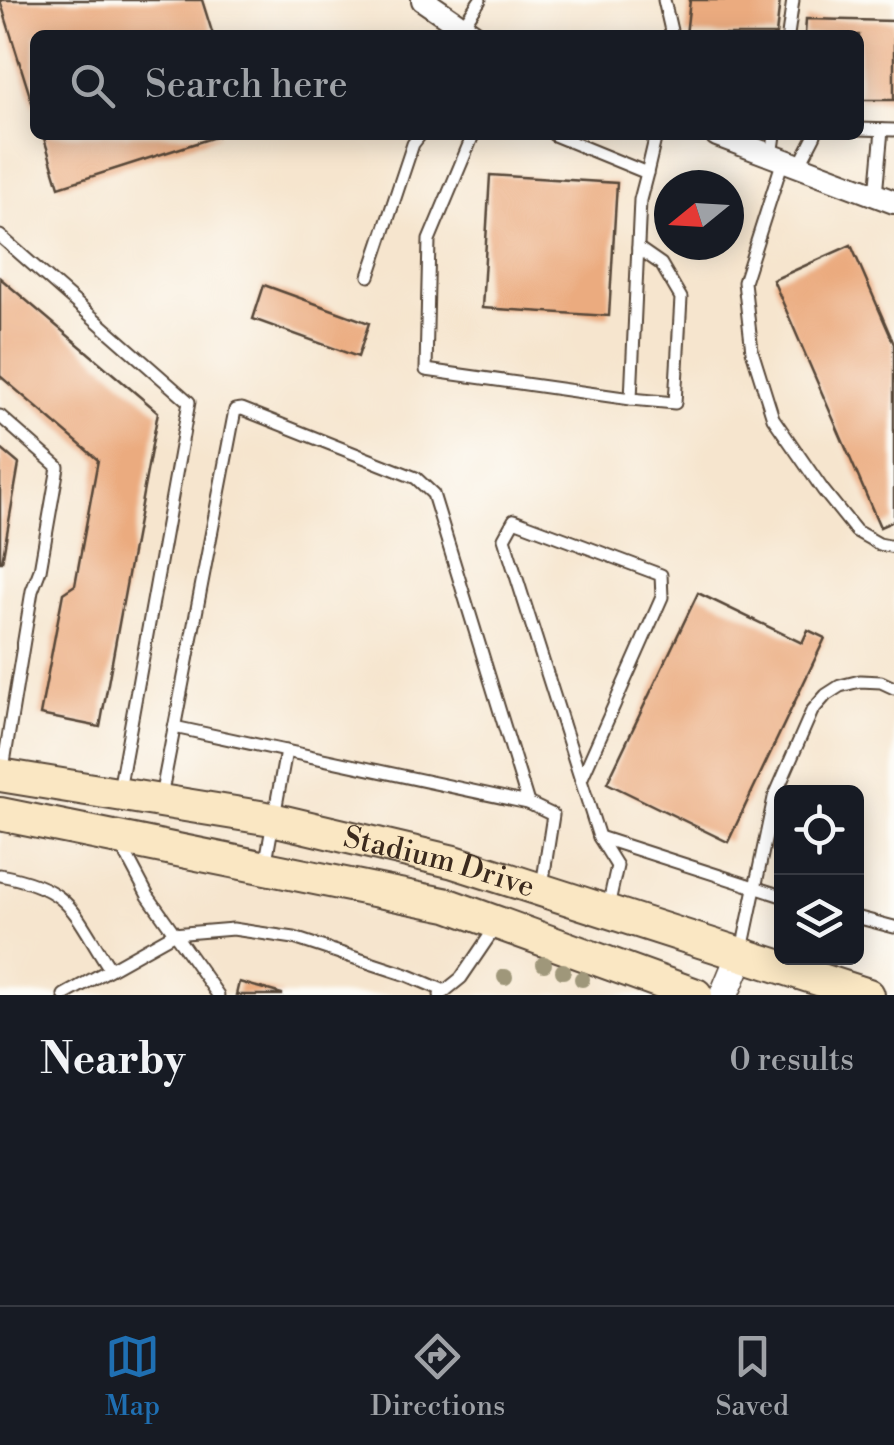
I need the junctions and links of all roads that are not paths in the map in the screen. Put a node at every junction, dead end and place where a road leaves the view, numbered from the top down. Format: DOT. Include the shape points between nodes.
graph roads {
  1 [pos="423,0"];
  2 [pos="480,0"];
  3 [pos="664,0"];
  4 [pos="793,0"];
  5 [pos="467,30"];
  6 [pos="468,30"];
  7 [pos="671,30"];
  8 [pos="789,30"];
  9 [pos="888,130"];
  10 [pos="416,140"];
  11 [pos="471,140"];
  12 [pos="566,140"];
  13 [pos="655,140"];
  14 [pos="735,140"];
  15 [pos="807,140"];
  16 [pos="782,154"];
  17 [pos="646,173"];
  18 [pos="885,199"];
  19 [pos="0,236"];
  20 [pos="638,248"];
  21 [pos="369,276"];
  22 [pos="631,399"];
  23 [pos="0,416"];
  24 [pos="894,547"];
  25 [pos="894,688"];
  26 [pos="174,727"];
  27 [pos="286,751"];
  28 [pos="1,779"];
  29 [pos="581,780"];
  30 [pos="118,794"];
  31 [pos="160,802"];
  32 [pos="528,803"];
  33 [pos="0,814"];
  34 [pos="272,819"];
  35 [pos="598,837"];
  36 [pos="118,839"];
  37 [pos="265,866"];
  38 [pos="0,875"];
  39 [pos="754,889"];
  40 [pos="541,890"];
  41 [pos="774,894"];
  42 [pos="608,912"];
  43 [pos="864,919"];
  44 [pos="498,923"];
  45 [pos="894,927"];
  46 [pos="174,934"];
  47 [pos="741,954"];
  48 [pos="110,970"];
  49 [pos="443,993"];
  50 [pos="64,995"];
  51 [pos="218,995"];
  52 [pos="696,995"];
  53 [pos="724,995"];
  54 [pos="868,995"];
  1 -- 5 [label="street"];
  2 -- 6 [label="lane"];
  3 -- 7 [label="lane"];
  4 -- 8 [label="lane"];
  9 -- 18 [label="lane"];
  10 -- 21 [label="lane"];
  11 -- 22 [label="lane" via="429,240 426,370"];
  12 -- 17 [label="lane"];
  13 -- 17 [label="lane"];
  14 -- 16 [label="street"];
  15 -- 16 [label="lane"];
  16 -- 18 [label="street"];
  16 -- 24 [label="lane" via="744,282 752,351 774,418 822,490 856,530"];
  17 -- 20 [label="lane"];
  19 -- 30 [label="lane" via="188,402"];
  20 -- 22 [label="lane"];
  20 -- 22 [label="lane" via="661,264 681,298 675,403"];
  23 -- 28 [label="lane" via="58,467"];
  25 -- 39 [label="lane" via="860,681 840,686 812,711 774,798"];
  26 -- 27 [label="lane"];
  26 -- 31 [label="lane"];
  26 -- 32 [label="lane" via="235,410 242,409 416,478 432,494"];
  27 -- 32 [label="lane"];
  27 -- 34 [label="lane"];
  28 -- 30 [label="main road, Stadium Drive"];
  29 -- 29 [label="lane" via="504,538 514,520 661,575 662,597"];
  29 -- 35 [label="lane"];
  30 -- 31 [label="main road, Stadium Drive"];
  31 -- 34 [label="main road, Stadium Drive"];
  32 -- 40 [label="lane" via="553,816"];
  33 -- 36 [label="main road, Stadium Drive"];
  34 -- 37 [label="lane"];
  34 -- 40 [label="main road, Stadium Drive"];
  35 -- 39 [label="lane"];
  35 -- 42 [label="lane" via="616,866"];
  36 -- 37 [label="main road, Stadium Drive"];
  36 -- 46 [label="lane"];
  37 -- 44 [label="main road, Stadium Drive" via="448,905"];
  38 -- 48 [label="lane" via="37,882 64,898"];
  39 -- 41 [label="lane"];
  39 -- 47 [label="lane"];
  40 -- 42 [label="main road, Stadium Drive"];
  42 -- 47 [label="main road, Stadium Drive"];
  43 -- 45 [label="lane"];
  44 -- 49 [label="lane"];
  44 -- 52 [label="main road, Stadium Drive"];
  46 -- 48 [label="lane"];
  46 -- 49 [label="lane" via="233,930 294,938"];
  46 -- 51 [label="lane"];
  47 -- 53 [label="street"];
  47 -- 54 [label="main road, Stadium Drive"];
  48 -- 50 [label="lane"];
}
